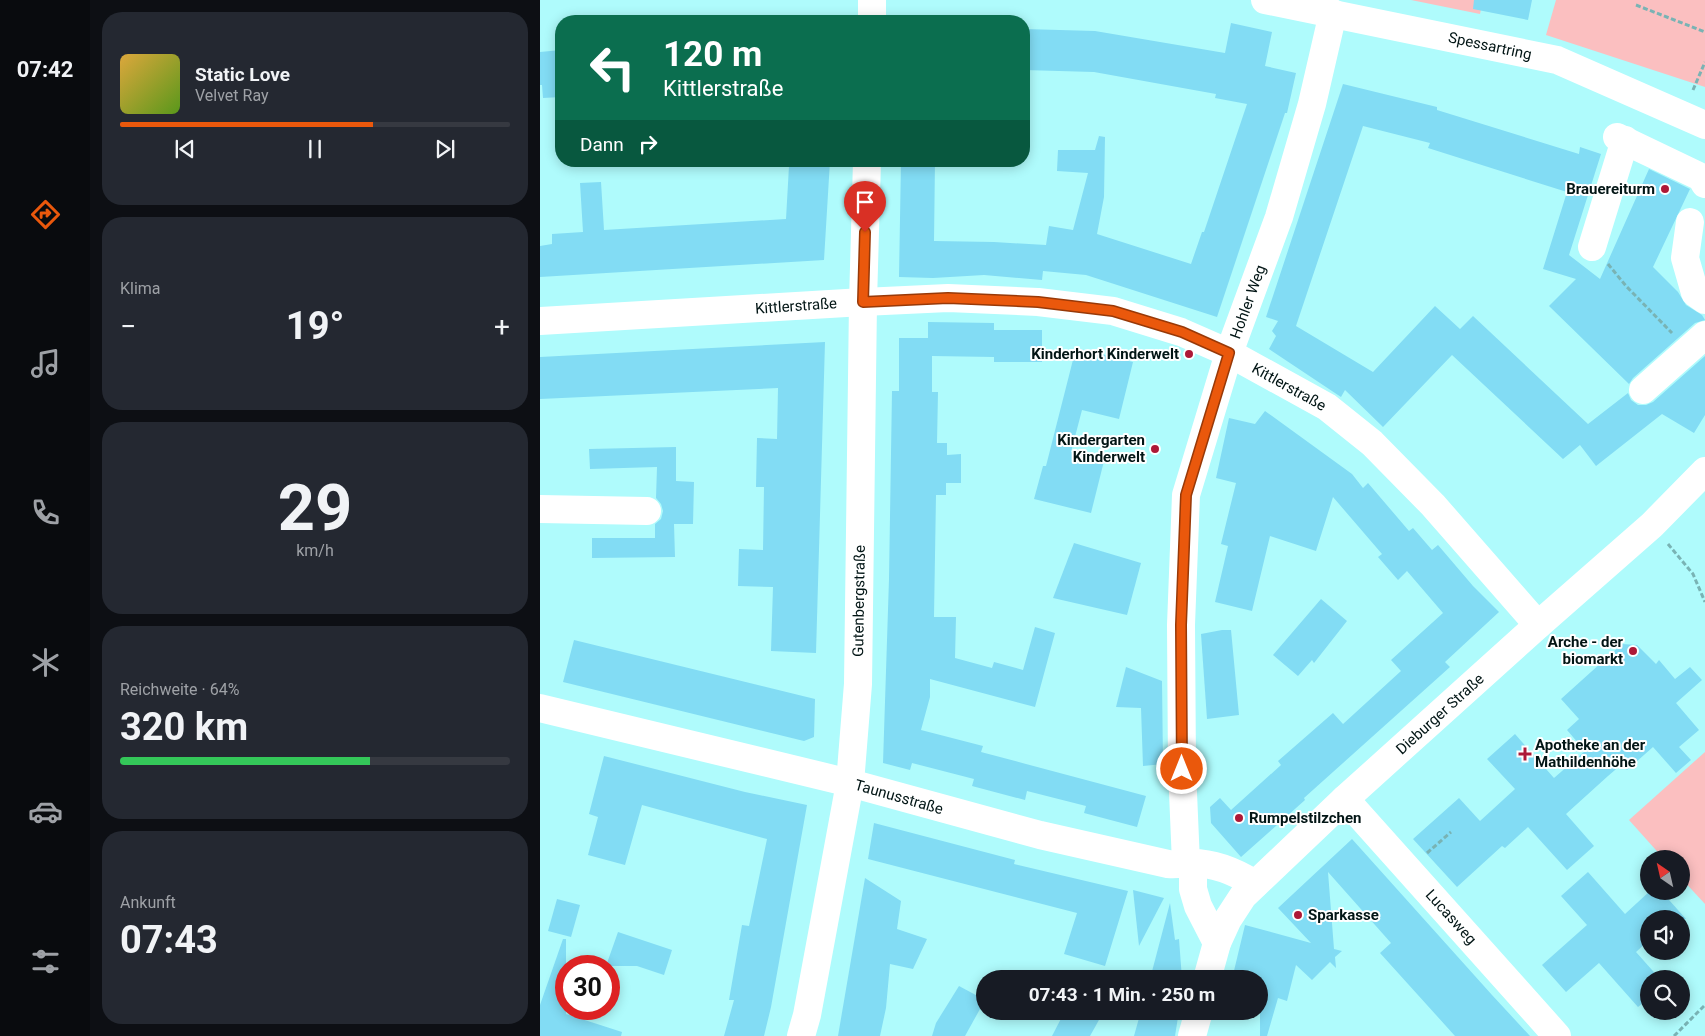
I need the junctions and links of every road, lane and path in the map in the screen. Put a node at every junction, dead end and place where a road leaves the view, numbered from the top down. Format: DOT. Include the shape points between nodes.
graph roads {
  1 [pos="872,0"];
  2 [pos="1265,0"];
  3 [pos="1636,5"];
  4 [pos="1327,8"];
  5 [pos="872,15"];
  6 [pos="1705,32"];
  7 [pos="1705,62"];
  8 [pos="1693,90"];
  9 [pos="1705,125"];
  10 [pos="867,167"];
  11 [pos="1705,184"];
  12 [pos="1690,222"];
  13 [pos="1599,254"];
  14 [pos="1705,300"];
  15 [pos="863,302"];
  16 [pos="540,322"];
  17 [pos="1697,342"];
  18 [pos="1229,353"];
  19 [pos="1643,390"];
  20 [pos="1705,471"];
  21 [pos="540,510"];
  22 [pos="647,512"];
  23 [pos="1668,544"];
  24 [pos="1705,602"];
  25 [pos="1538,624"];
  26 [pos="540,708"];
  27 [pos="850,783"];
  28 [pos="1345,799"];
  29 [pos="1451,832"];
  30 [pos="1431,850"];
  31 [pos="1190,863"];
  32 [pos="1255,884"];
  33 [pos="1217,943"];
  34 [pos="1210,970"];
  35 [pos="1705,1005"];
  36 [pos="1196,1020"];
  37 [pos="802,1036"];
  38 [pos="1192,1036"];
  39 [pos="1557,1036"];
  40 [pos="1674,1036"];
  1 -- 5 [label="street"];
  2 -- 4 [label="street, Spessartring"];
  3 -- 6 [label="path"];
  4 -- 9 [label="street, Spessartring" via="1556,60"];
  4 -- 18 [label="street, Hohler Weg" via="1312,104 1279,217"];
  7 -- 8 [label="path"];
  10 -- 15 [label="street, Gutenbergstraße"];
  11 -- 13 [label="street" via="1701,177 1621,138"];
  12 -- 14 [label="street" via="1685,258 1695,293"];
  13 -- 17 [label="path" via="1626,286"];
  15 -- 16 [label="street, Kittlerstraße"];
  15 -- 18 [label="street, Kittlerstraße" via="948,298 1038,302 1113,311 1182,332"];
  15 -- 27 [label="street, Gutenbergstraße" via="858,684"];
  17 -- 19 [label="street"];
  18 -- 25 [label="street, Kittlerstraße" via="1328,407 1372,443 1433,505"];
  18 -- 31 [label="street, Hohler Weg" via="1186,495 1181,644 1182,769"];
  20 -- 25 [label="street, Dieburger Straße" via="1652,525"];
  21 -- 22 [label="street"];
  23 -- 24 [label="path" via="1693,574"];
  25 -- 28 [label="street, Dieburger Straße"];
  26 -- 27 [label="street, Taunusstraße"];
  27 -- 31 [label="street, Taunusstraße" via="1040,835 1168,864"];
  27 -- 37 [label="street, Gutenbergstraße"];
  28 -- 32 [label="street, Dieburger Straße"];
  28 -- 39 [label="street, Lucasweg"];
  29 -- 30 [label="path"];
  31 -- 32 [label="street, Taunusstraße" via="1223,867"];
  31 -- 33 [label="street, Hohler Weg" via="1198,906"];
  32 -- 33 [label="street, Dieburger Straße" via="1228,919"];
  33 -- 34 [label="street, Dieburger Straße"];
  35 -- 40 [label="path"];
  36 -- 38 [label="street"];
}
